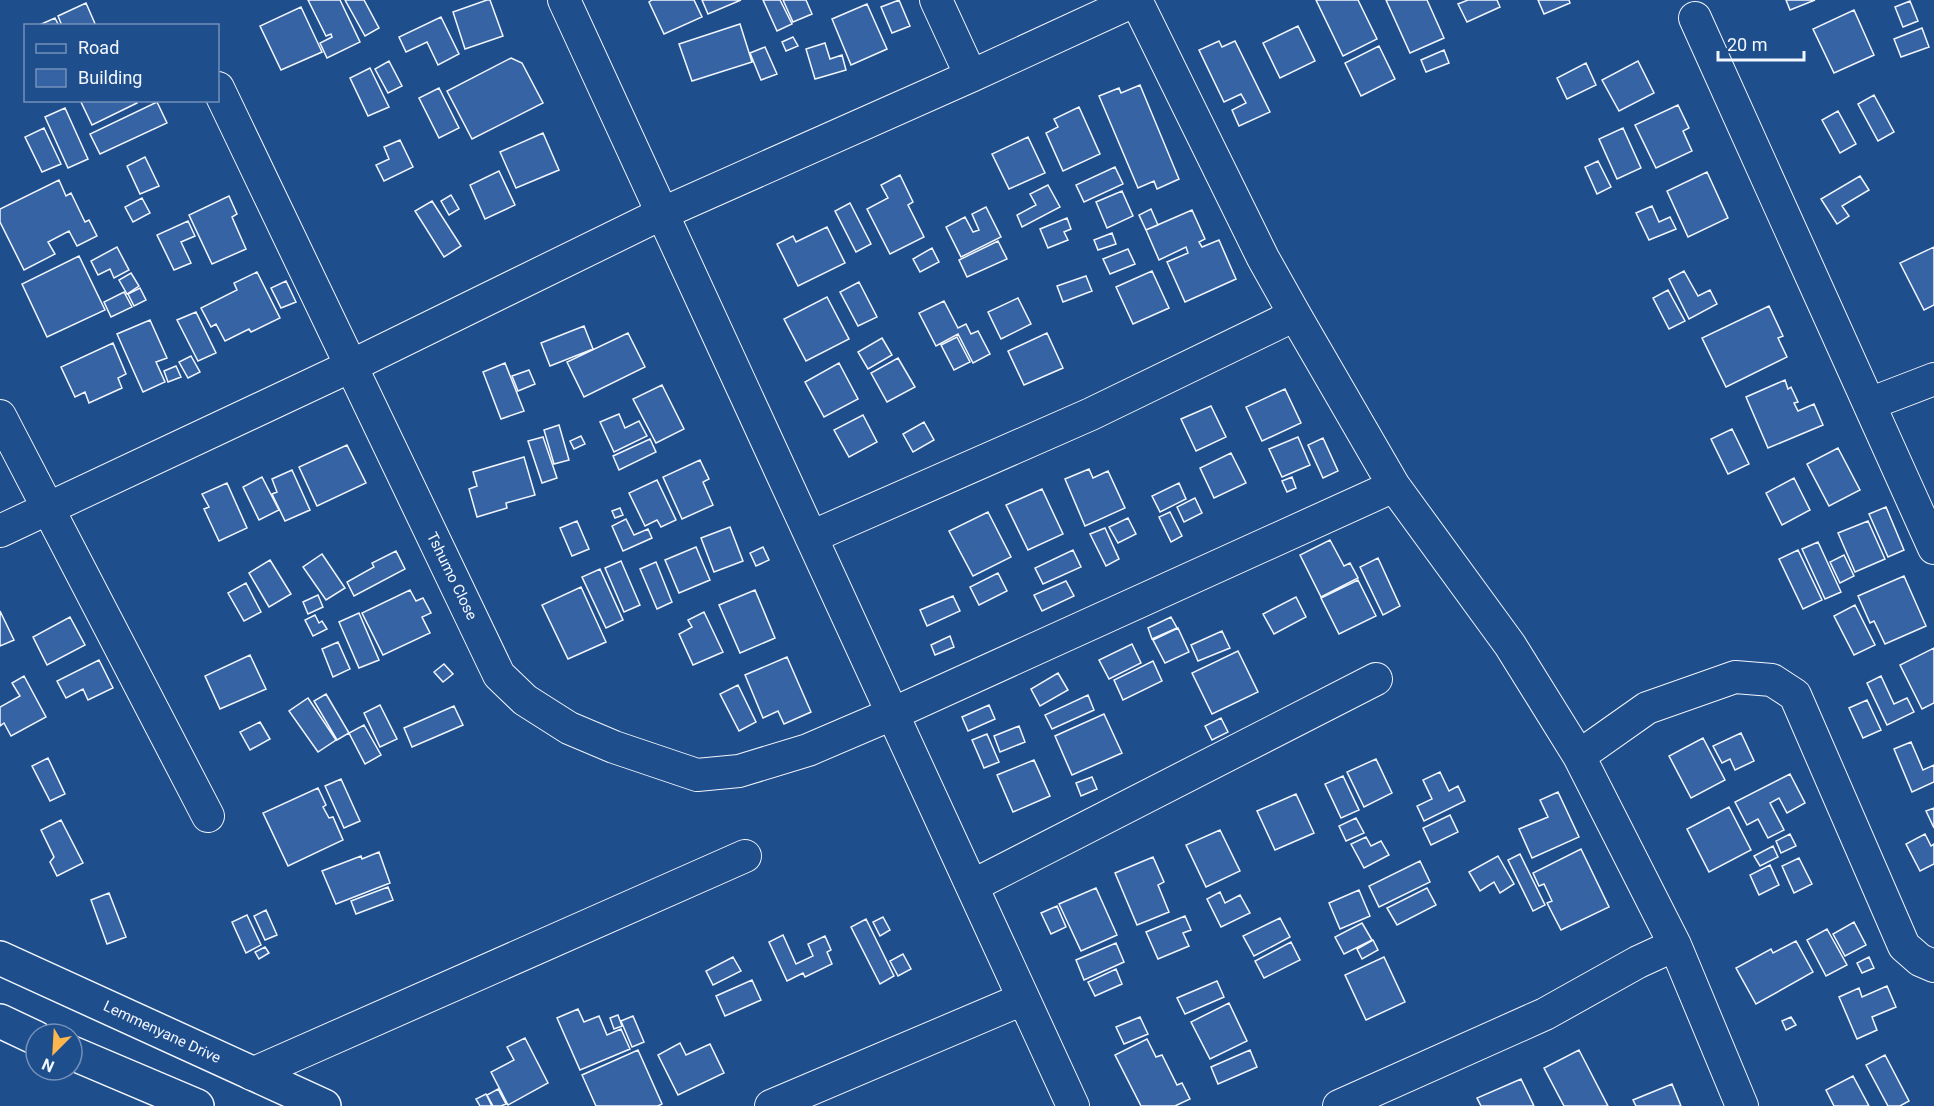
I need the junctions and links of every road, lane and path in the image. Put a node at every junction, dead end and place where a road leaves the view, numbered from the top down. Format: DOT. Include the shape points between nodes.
graph roads {
  1 [pos="564,0"];
  2 [pos="936,0"];
  3 [pos="1136,0"];
  4 [pos="1695,18"];
  5 [pos="971,76"];
  6 [pos="219,90"];
  7 [pos="663,213"];
  8 [pos="1295,315"];
  9 [pos="351,366"];
  10 [pos="1934,379"];
  11 [pos="1869,404"];
  12 [pos="0,416"];
  13 [pos="1394,486"];
  14 [pos="48,507"];
  15 [pos="0,531"];
  16 [pos="811,537"];
  17 [pos="1934,548"];
  18 [pos="1377,679"];
  19 [pos="892,714"];
  20 [pos="1579,756"];
  21 [pos="208,816"];
  22 [pos="745,856"];
  23 [pos="972,886"];
  24 [pos="1675,945"];
  25 [pos="0,958"];
  26 [pos="1934,966"];
  27 [pos="1023,999"];
  28 [pos="0,1021"];
  29 [pos="24,1032"];
  30 [pos="84,1058"];
  31 [pos="252,1074"];
  32 [pos="197,1106"];
  33 [pos="324,1106"];
  34 [pos="771,1106"];
  35 [pos="1073,1106"];
  36 [pos="1340,1106"];
  37 [pos="1742,1106"];
  1 -- 7 [label="street"];
  2 -- 5 [label="street"];
  3 -- 5 [label="street"];
  3 -- 8 [label="street"];
  4 -- 11 [label="street"];
  5 -- 7 [label="street"];
  6 -- 9 [label="street, Tshumo Close"];
  7 -- 9 [label="street"];
  7 -- 16 [label="street"];
  8 -- 13 [label="street"];
  8 -- 16 [label="street" via="1091,414"];
  9 -- 14 [label="street"];
  9 -- 19 [label="street, Tshumo Close" via="499,675 525,700 569,728 697,775 739,771 808,750"];
  10 -- 11 [label="street"];
  11 -- 17 [label="street"];
  12 -- 14 [label="street"];
  13 -- 19 [label="street, Tshumo Close"];
  13 -- 20 [label="street" via="1510,645"];
  14 -- 15 [label="street"];
  14 -- 21 [label="street"];
  16 -- 19 [label="street"];
  18 -- 23 [label="street"];
  19 -- 23 [label="street"];
  20 -- 24 [label="street"];
  20 -- 26 [label="street" via="1647,708 1735,677 1772,680 1795,695 1904,946"];
  22 -- 31 [label="street"];
  23 -- 27 [label="street"];
  24 -- 36 [label="street" via="1545,1014"];
  24 -- 37 [label="street"];
  25 -- 31 [label="main road, Lemmenyane Drive"];
  27 -- 34 [label="street"];
  27 -- 35 [label="street"];
  28 -- 29 [label="main road"];
  30 -- 32 [label="main road"];
  31 -- 33 [label="main road, Lemmenyane Drive"];
}
